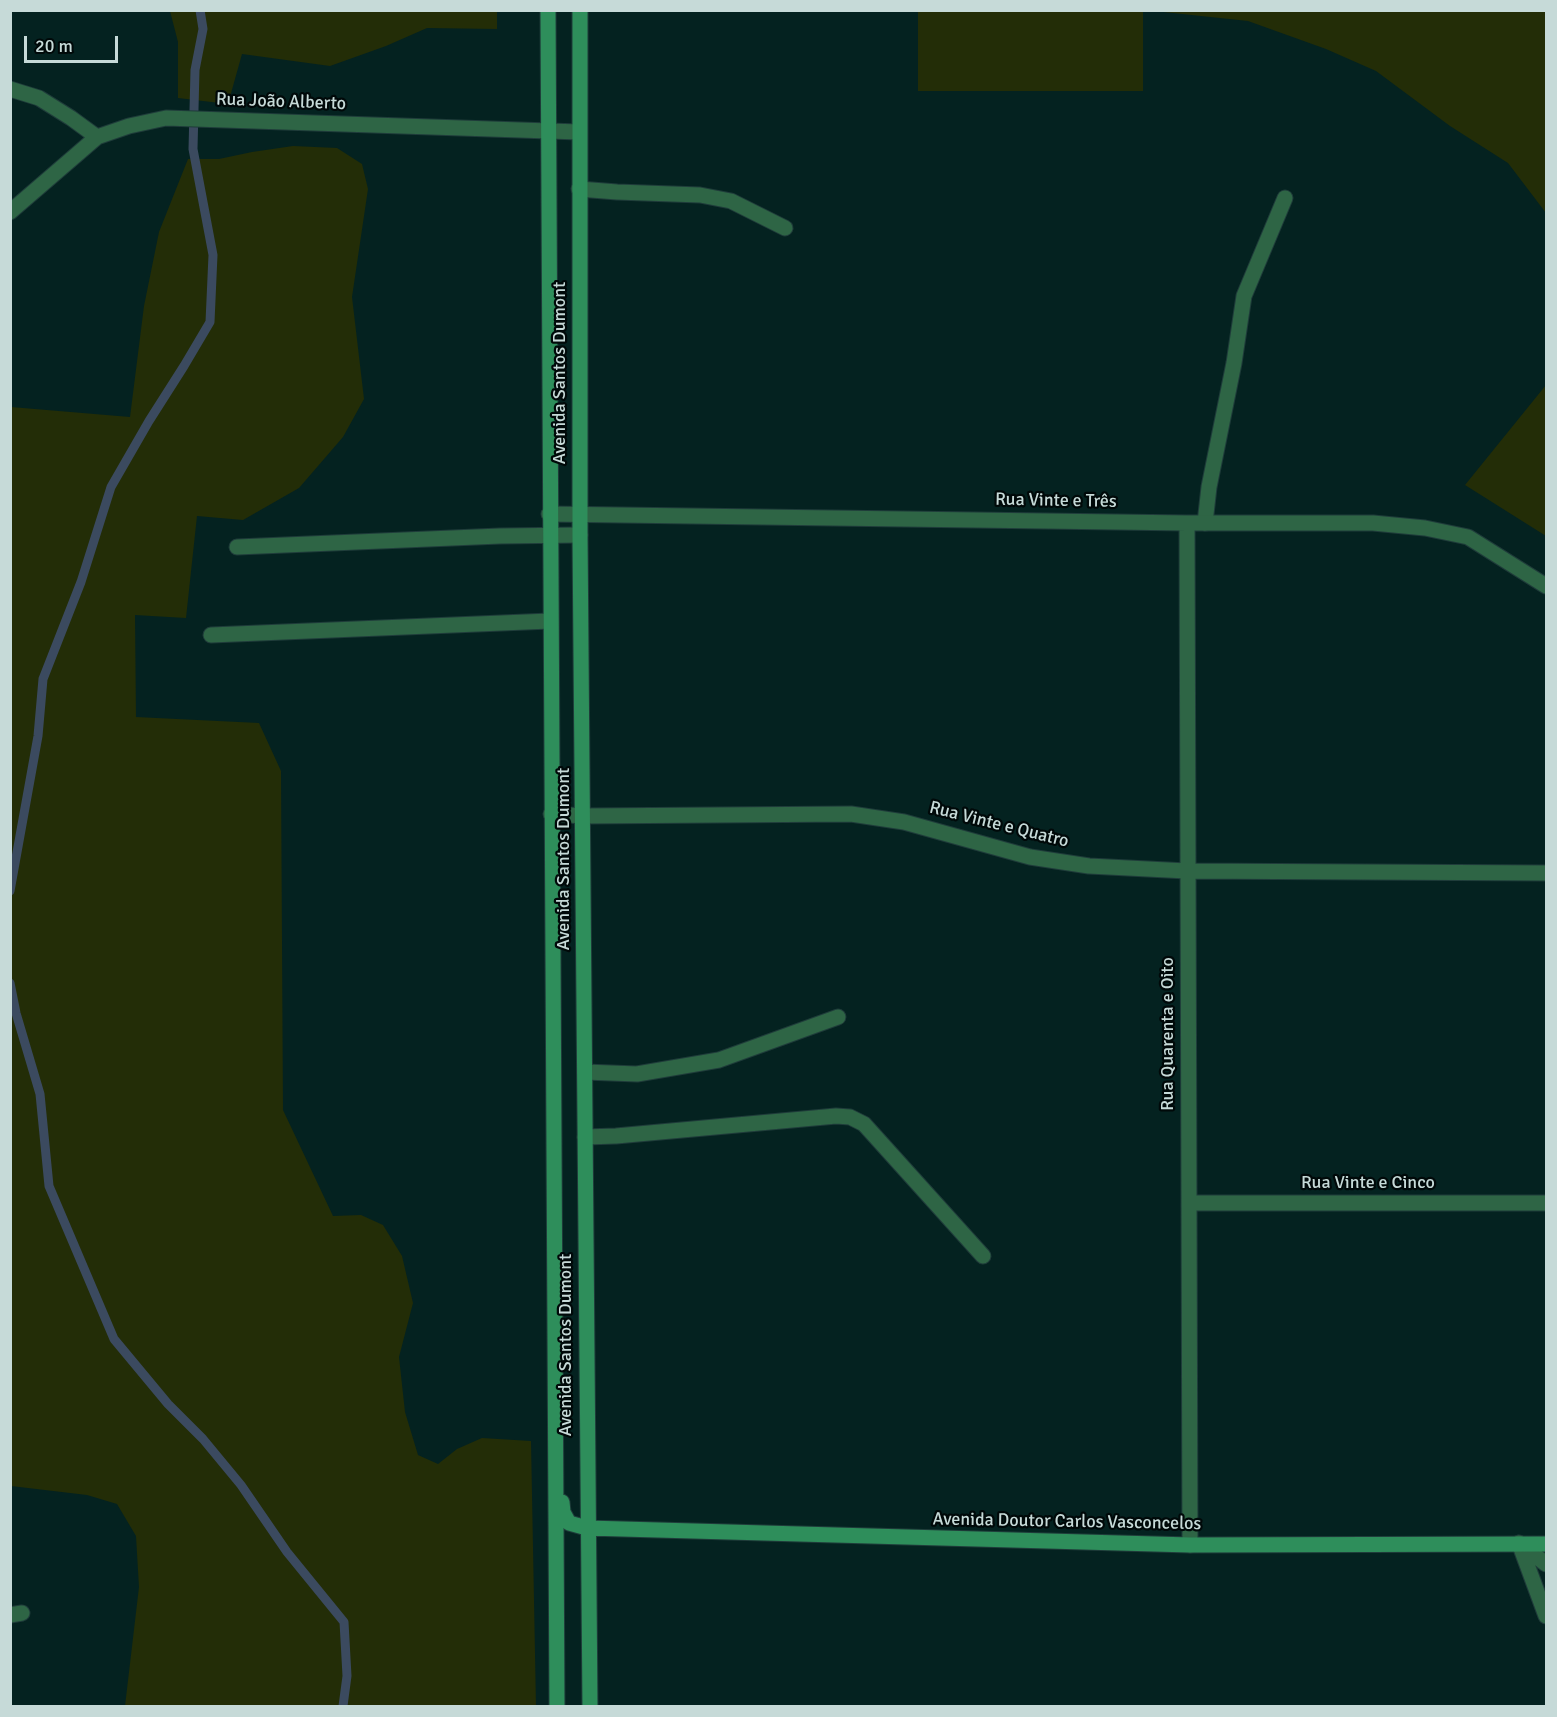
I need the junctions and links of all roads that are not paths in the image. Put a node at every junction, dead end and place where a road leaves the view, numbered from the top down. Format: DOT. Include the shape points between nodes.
graph roads {
  1 [pos="548,10"];
  2 [pos="580,10"];
  3 [pos="10,88"];
  4 [pos="548,132"];
  5 [pos="579,132"];
  6 [pos="98,137"];
  7 [pos="579,189"];
  8 [pos="1285,198"];
  9 [pos="10,212"];
  10 [pos="784,228"];
  11 [pos="580,513"];
  12 [pos="549,514"];
  13 [pos="1187,523"];
  14 [pos="1205,523"];
  15 [pos="549,535"];
  16 [pos="580,535"];
  17 [pos="237,548"];
  18 [pos="1546,586"];
  19 [pos="550,621"];
  20 [pos="211,635"];
  21 [pos="551,814"];
  22 [pos="584,816"];
  23 [pos="1187,871"];
  24 [pos="1546,873"];
  25 [pos="838,1017"];
  26 [pos="585,1072"];
  27 [pos="585,1137"];
  28 [pos="1189,1203"];
  29 [pos="1546,1203"];
  30 [pos="983,1256"];
  31 [pos="554,1373"];
  32 [pos="587,1528"];
  33 [pos="1519,1543"];
  34 [pos="1546,1544"];
  35 [pos="1190,1545"];
  36 [pos="1546,1564"];
  37 [pos="1546,1616"];
  38 [pos="557,1707"];
  39 [pos="590,1707"];
  1 -- 4 [label="main road, Avenida Santos Dumont"];
  2 -- 5 [label="main road, Avenida Santos Dumont"];
  3 -- 6 [label="street" via="39,98"];
  4 -- 5 [label="street, Rua João Alberto"];
  4 -- 6 [label="street, Rua João Alberto" via="166,118"];
  4 -- 12 [label="main road, Avenida Santos Dumont"];
  5 -- 7 [label="main road, Avenida Santos Dumont"];
  6 -- 9 [label="street, Rua João Alberto"];
  7 -- 10 [label="street" via="700,195 731,201"];
  7 -- 11 [label="main road, Avenida Santos Dumont"];
  8 -- 14 [label="street" via="1244,296"];
  11 -- 12 [label="street, Rua Vinte e Três"];
  11 -- 13 [label="street, Rua Vinte e Três"];
  11 -- 16 [label="main road, Avenida Santos Dumont"];
  12 -- 15 [label="main road, Avenida Santos Dumont"];
  13 -- 14 [label="street, Rua Vinte e Três"];
  13 -- 23 [label="street, Rua Quarenta e Oito"];
  14 -- 18 [label="street, Rua Vinte e Três" via="1373,523 1425,528 1468,537"];
  15 -- 16 [label="street"];
  15 -- 17 [label="street"];
  15 -- 19 [label="main road, Avenida Santos Dumont"];
  16 -- 22 [label="main road, Avenida Santos Dumont"];
  19 -- 20 [label="street"];
  19 -- 21 [label="main road, Avenida Santos Dumont"];
  21 -- 22 [label="street, Rua Vinte e Quatro"];
  21 -- 31 [label="main road, Avenida Santos Dumont"];
  22 -- 23 [label="street, Rua Vinte e Quatro" via="851,814 904,822 1030,857 1089,866"];
  22 -- 26 [label="main road, Avenida Santos Dumont"];
  23 -- 24 [label="street, Rua Vinte e Quatro"];
  23 -- 28 [label="street, Rua Quarenta e Oito"];
  25 -- 26 [label="street" via="719,1060 637,1074"];
  26 -- 27 [label="main road, Avenida Santos Dumont"];
  27 -- 30 [label="street" via="850,1117 864,1124"];
  27 -- 32 [label="main road, Avenida Santos Dumont"];
  28 -- 29 [label="street, Rua Vinte e Cinco"];
  28 -- 35 [label="street, Rua Quarenta e Oito"];
  31 -- 32 [label="main road" via="561,1431 562,1512 569,1524"];
  31 -- 38 [label="main road, Avenida Santos Dumont"];
  32 -- 35 [label="main road, Avenida Doutor Carlos Vasconcelos"];
  32 -- 39 [label="main road, Avenida Santos Dumont"];
  33 -- 34 [label="main road, Avenida Doutor Carlos Vasconcelos"];
  33 -- 35 [label="main road, Avenida Doutor Carlos Vasconcelos"];
  33 -- 36 [label="street"];
  33 -- 37 [label="street"];
}
